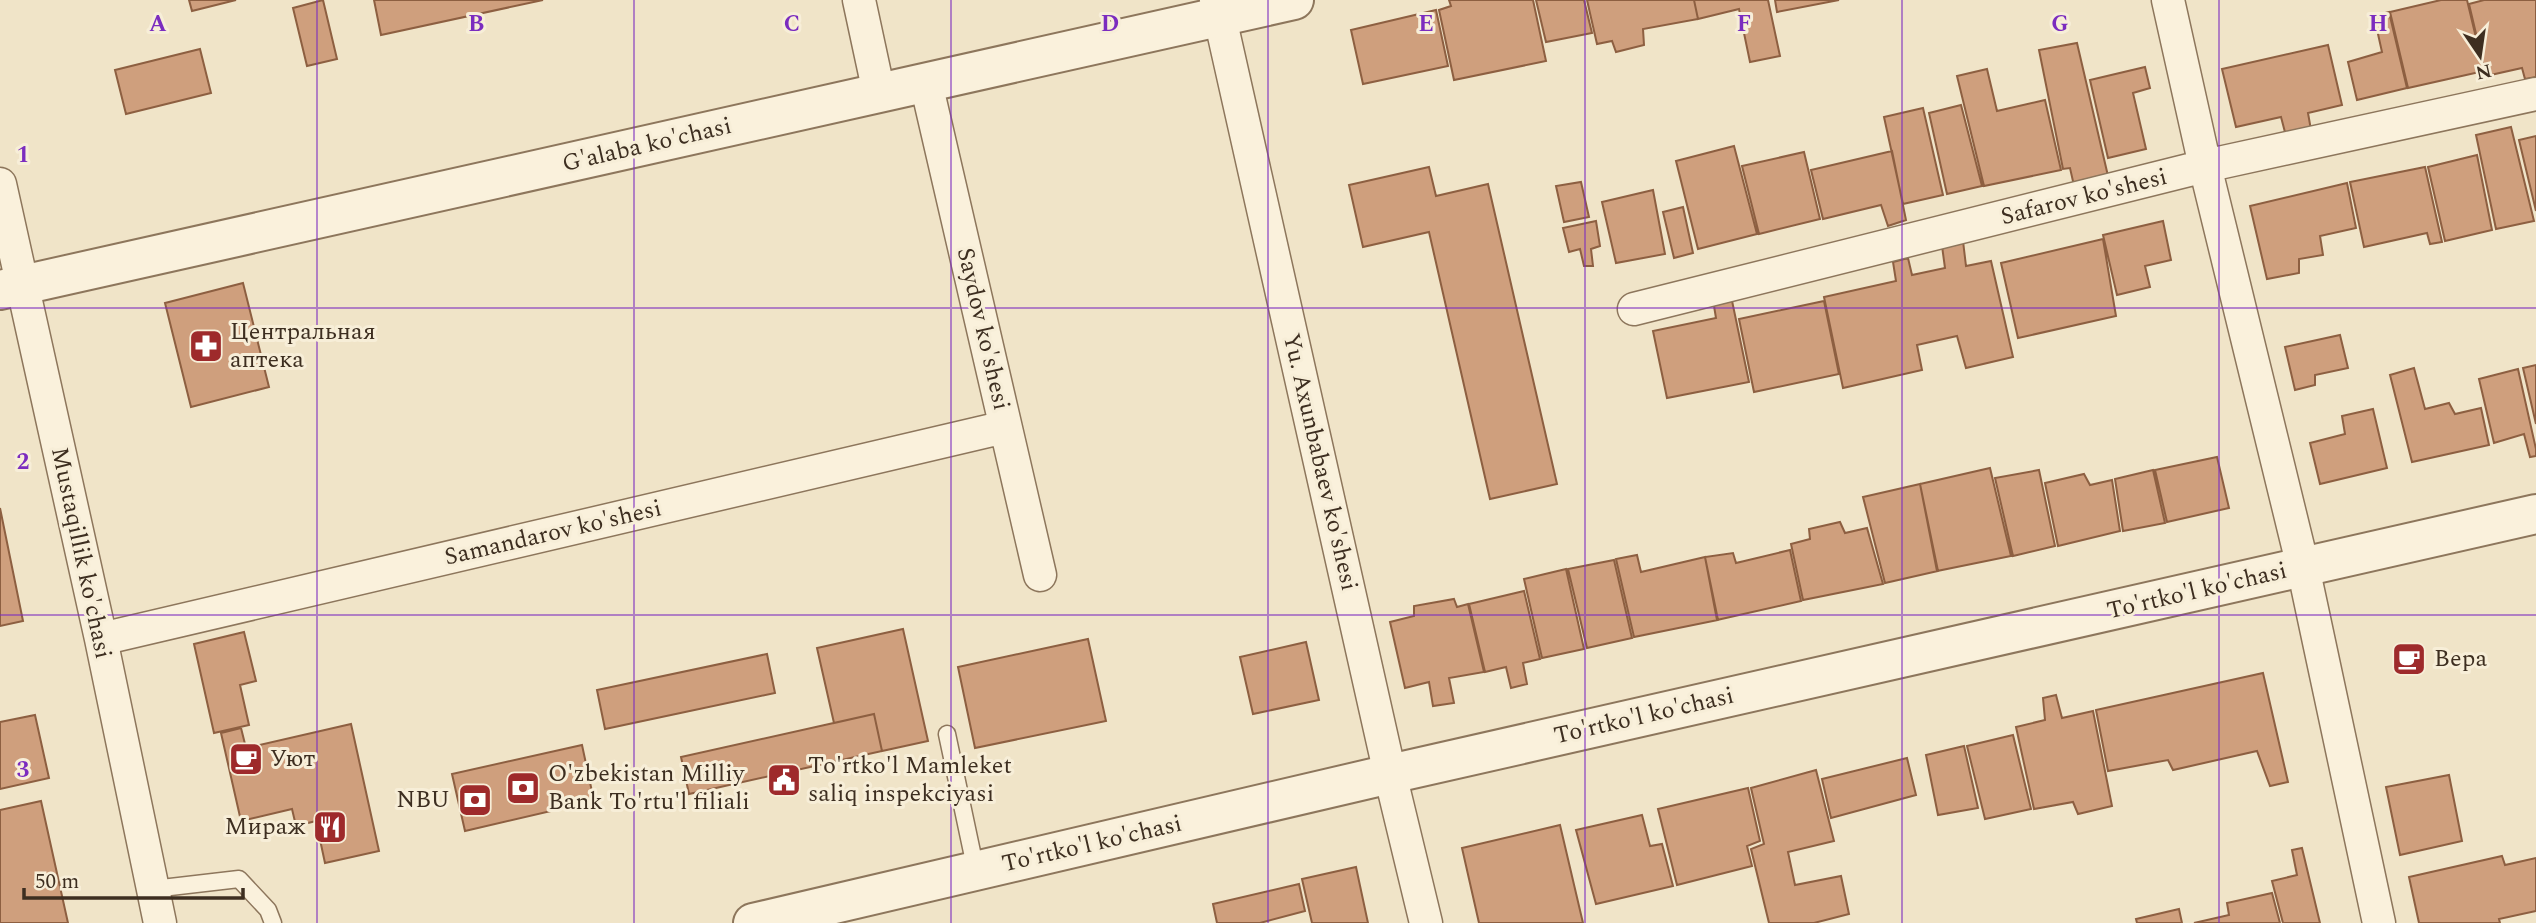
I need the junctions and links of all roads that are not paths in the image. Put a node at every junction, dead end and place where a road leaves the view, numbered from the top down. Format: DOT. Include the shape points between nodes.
graph roads {
  1 [pos="859,0"];
  2 [pos="1294,0"];
  3 [pos="2168,0"];
  4 [pos="1218,8"];
  5 [pos="926,83"];
  6 [pos="879,93"];
  7 [pos="2536,94"];
  8 [pos="2205,166"];
  9 [pos="0,184"];
  10 [pos="11,287"];
  11 [pos="1634,309"];
  12 [pos="1005,427"];
  13 [pos="2536,514"];
  14 [pos="2302,567"];
  15 [pos="1040,575"];
  16 [pos="101,639"];
  17 [pos="947,734"];
  18 [pos="1390,774"];
  19 [pos="976,871"];
  20 [pos="153,889"];
  21 [pos="762,922"];
  22 [pos="160,923"];
  23 [pos="273,923"];
  24 [pos="1426,923"];
  25 [pos="2379,923"];
  1 -- 6 [label="street"];
  2 -- 4 [label="street, G'alaba ko'chasi"];
  3 -- 8 [label="street"];
  4 -- 5 [label="street, G'alaba ko'chasi"];
  4 -- 18 [label="street, Yu. Axunbabaev ko'shesi"];
  5 -- 6 [label="street, G'alaba ko'chasi"];
  5 -- 12 [label="street, Saydov ko'shesi"];
  6 -- 10 [label="street, G'alaba ko'chasi"];
  7 -- 8 [label="street, Safarov ko'shesi"];
  8 -- 11 [label="street, Safarov ko'shesi"];
  8 -- 14 [label="street"];
  9 -- 10 [label="street, Mustaqillik ko'chasi"];
  10 -- 16 [label="street, Mustaqillik ko'chasi"];
  12 -- 15 [label="street, Saydov ko'shesi"];
  12 -- 16 [label="street, Samandarov ko'shesi"];
  13 -- 14 [label="street, To'rtko'l ko'chasi"];
  14 -- 18 [label="street, To'rtko'l ko'chasi"];
  14 -- 25 [label="street"];
  16 -- 20 [label="street, Mustaqillik ko'chasi"];
  17 -- 19 [label="lane"];
  18 -- 19 [label="street, To'rtko'l ko'chasi"];
  18 -- 24 [label="street, Yu. Axunbabaev ko'shesi"];
  19 -- 21 [label="street, To'rtko'l ko'chasi"];
  20 -- 22 [label="street, Mustaqillik ko'chasi"];
  20 -- 23 [label="lane" via="239,879 268,910"];
}
